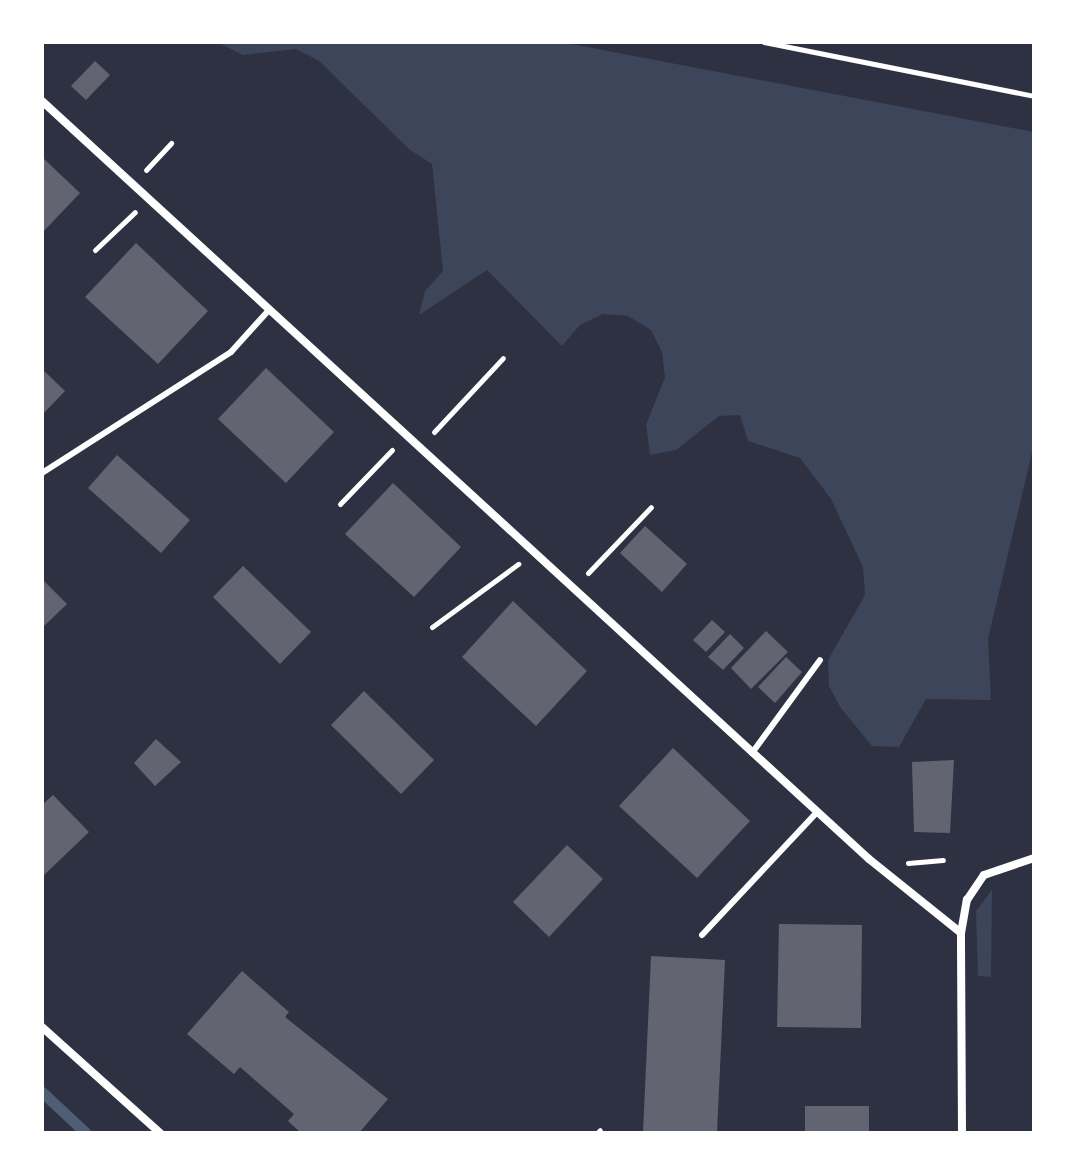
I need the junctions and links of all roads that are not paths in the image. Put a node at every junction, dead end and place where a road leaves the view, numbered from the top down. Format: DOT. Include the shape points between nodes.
graph roads {
  1 [pos="42,101"];
  2 [pos="268,311"];
  3 [pos="42,473"];
  4 [pos="820,660"];
  5 [pos="752,753"];
  6 [pos="817,812"];
  7 [pos="1034,858"];
  8 [pos="961,933"];
  9 [pos="702,935"];
  10 [pos="42,1027"];
  11 [pos="160,1133"];
  12 [pos="962,1133"];
  1 -- 2 [label="street"];
  2 -- 3 [label="lane" via="231,352"];
  2 -- 5 [label="street"];
  4 -- 5 [label="lane"];
  5 -- 6 [label="street"];
  6 -- 8 [label="street"];
  6 -- 9 [label="lane"];
  7 -- 8 [label="street" via="984,875 967,900"];
  8 -- 12 [label="street"];
  10 -- 11 [label="street"];
}
